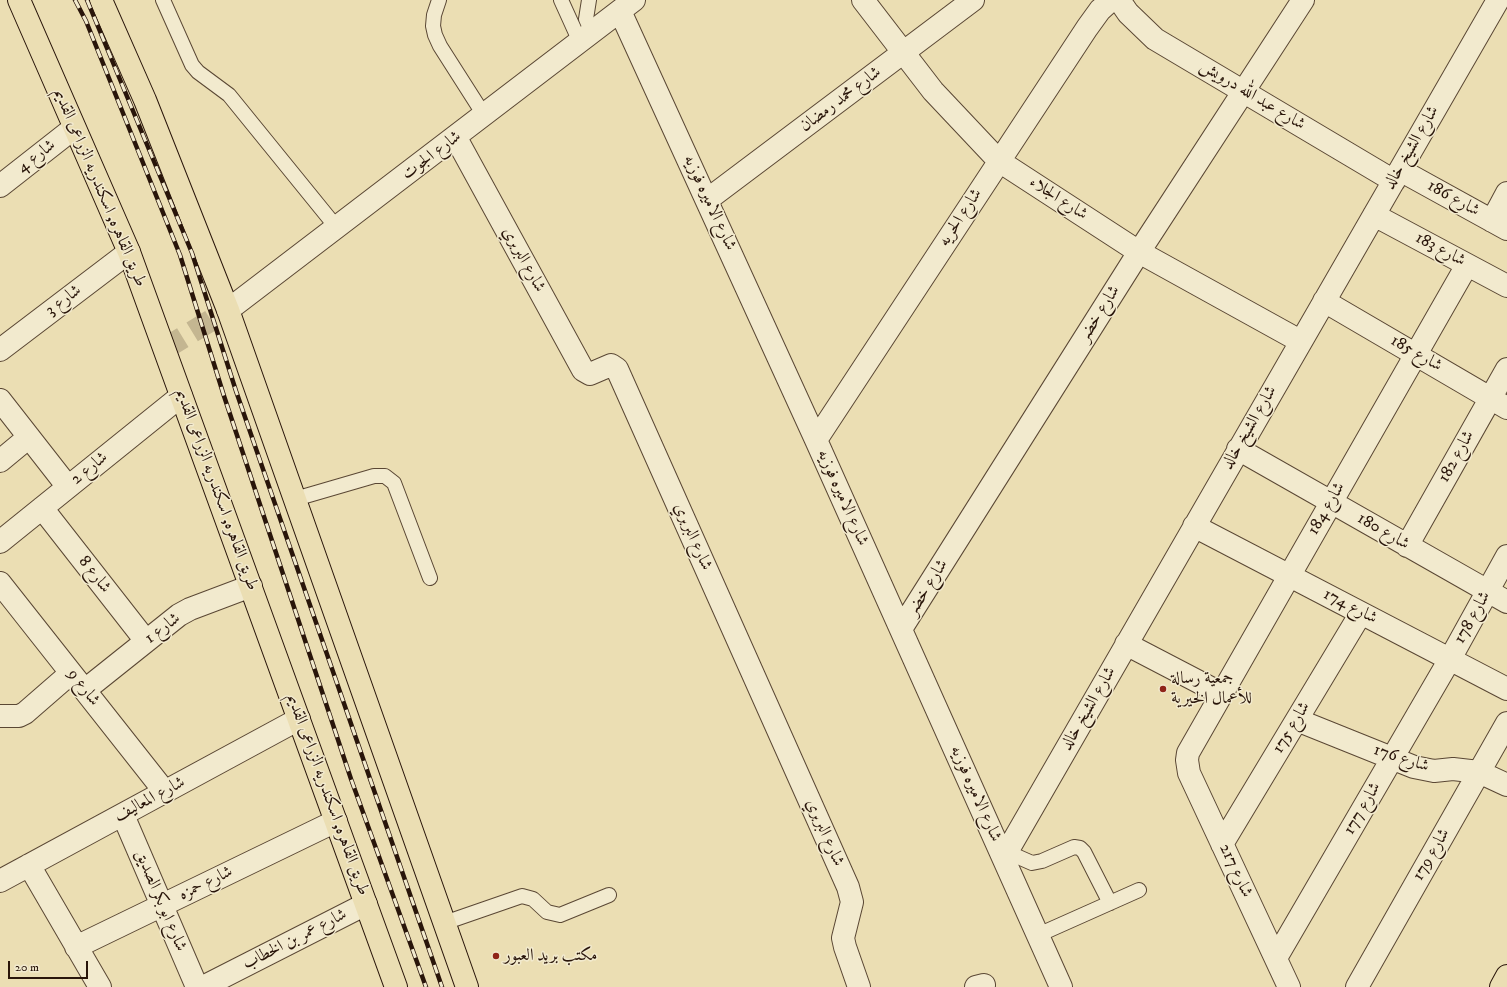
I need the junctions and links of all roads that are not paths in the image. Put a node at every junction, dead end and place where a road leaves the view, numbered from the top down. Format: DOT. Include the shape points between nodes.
graph roads {
  1 [pos="18,0"];
  2 [pos="163,0"];
  3 [pos="439,0"];
  4 [pos="560,0"];
  5 [pos="589,0"];
  6 [pos="863,0"];
  7 [pos="973,0"];
  8 [pos="1112,0"];
  9 [pos="1119,0"];
  10 [pos="1303,0"];
  11 [pos="1498,0"];
  12 [pos="105,1"];
  13 [pos="627,5"];
  14 [pos="586,38"];
  15 [pos="904,53"];
  16 [pos="1244,92"];
  17 [pos="484,115"];
  18 [pos="74,128"];
  19 [pos="456,138"];
  20 [pos="999,161"];
  21 [pos="1397,175"];
  22 [pos="0,186"];
  23 [pos="1507,193"];
  24 [pos="707,200"];
  25 [pos="1374,215"];
  26 [pos="1500,225"];
  27 [pos="337,228"];
  28 [pos="129,252"];
  29 [pos="1139,252"];
  30 [pos="1466,265"];
  31 [pos="1507,286"];
  32 [pos="1324,301"];
  33 [pos="228,310"];
  34 [pos="1300,341"];
  35 [pos="0,350"];
  36 [pos="1416,354"];
  37 [pos="1507,369"];
  38 [pos="181,396"];
  39 [pos="0,400"];
  40 [pos="1499,403"];
  41 [pos="29,437"];
  42 [pos="816,440"];
  43 [pos="1238,449"];
  44 [pos="0,461"];
  45 [pos="68,487"];
  46 [pos="295,498"];
  47 [pos="1331,502"];
  48 [pos="42,508"];
  49 [pos="1194,526"];
  50 [pos="0,542"];
  51 [pos="1408,546"];
  52 [pos="1507,556"];
  53 [pos="1289,575"];
  54 [pos="430,578"];
  55 [pos="0,583"];
  56 [pos="251,586"];
  57 [pos="1488,591"];
  58 [pos="1507,602"];
  59 [pos="1361,613"];
  60 [pos="901,629"];
  61 [pos="146,641"];
  62 [pos="1126,644"];
  63 [pos="1450,659"];
  64 [pos="71,673"];
  65 [pos="1507,688"];
  66 [pos="85,690"];
  67 [pos="1222,694"];
  68 [pos="0,716"];
  69 [pos="299,719"];
  70 [pos="1297,720"];
  71 [pos="1507,723"];
  72 [pos="1188,753"];
  73 [pos="1392,759"];
  74 [pos="1479,772"];
  75 [pos="1507,785"];
  76 [pos="165,792"];
  77 [pos="123,815"];
  78 [pos="336,821"];
  79 [pos="1222,844"];
  80 [pos="1005,855"];
  81 [pos="29,865"];
  82 [pos="0,881"];
  83 [pos="1139,890"];
  84 [pos="609,895"];
  85 [pos="1110,903"];
  86 [pos="366,904"];
  87 [pos="162,906"];
  88 [pos="444,923"];
  89 [pos="1038,935"];
  90 [pos="76,947"];
  91 [pos="1276,958"];
  92 [pos="1507,976"];
  93 [pos="100,987"];
  94 [pos="197,987"];
  95 [pos="203,987"];
  96 [pos="395,987"];
  97 [pos="467,987"];
  98 [pos="859,987"];
  99 [pos="1061,987"];
  100 [pos="1290,987"];
  101 [pos="1357,987"];
  102 [pos="1501,987"];
  1 -- 18 [label="main road, طريق القاهره, اسكندريه الزراعى القديم"];
  2 -- 27 [label="lane" via="192,65 229,95"];
  3 -- 17 [label="lane" via="434,15 435,35"];
  4 -- 14 [label="lane"];
  5 -- 14 [label="lane"];
  6 -- 15 [label="street, شارع الجلاء"];
  7 -- 15 [label="street, شارع محمد رمضان"];
  8 -- 20 [label="street, شارع الحريه" via="1100,10 1087,28"];
  9 -- 16 [label="street, شارع عبد الله درويش" via="1128,13 1155,39"];
  10 -- 16 [label="street, شارع خضر"];
  11 -- 21 [label="street, شارع الشيخ خالد"];
  12 -- 33 [label="main road"];
  13 -- 14 [label="street, شارع الجوت"];
  13 -- 24 [label="street, شارع الاميره فوزيه"];
  14 -- 17 [label="street, شارع الجوت"];
  15 -- 20 [label="street, شارع الجلاء" via="944,103"];
  15 -- 24 [label="street, شارع محمد رمضان"];
  16 -- 21 [label="street, شارع عبد الله درويش"];
  16 -- 29 [label="street, شارع خضر"];
  17 -- 19 [label="street, شارع الجوت"];
  18 -- 22 [label="street, شارع 4"];
  18 -- 28 [label="main road, طريق القاهره, اسكندريه الزراعى القديم"];
  19 -- 27 [label="street, شارع الجوت"];
  19 -- 98 [label="street, شارع البربري" via="583,370 590,374 612,365 617,369 848,887 852,902 843,938"];
  20 -- 29 [label="street, شارع الجلاء"];
  20 -- 42 [label="street, شارع الحريه"];
  21 -- 25 [label="street, شارع الشيخ خالد"];
  21 -- 26 [label="street, شارع 186"];
  23 -- 26 [label="street"];
  24 -- 42 [label="street, شارع الاميره فوزيه"];
  25 -- 30 [label="street, شارع 183"];
  25 -- 32 [label="street, شارع الشيخ خالد"];
  27 -- 33 [label="street, شارع الجوت"];
  28 -- 35 [label="street, شارع 3"];
  28 -- 38 [label="main road, طريق القاهره, اسكندريه الزراعى القديم"];
  29 -- 34 [label="street, شارع الجلاء"];
  29 -- 60 [label="street, شارع خضر"];
  30 -- 31 [label="street, شارع 183"];
  30 -- 36 [label="street, شارع 184"];
  32 -- 34 [label="street, شارع الشيخ خالد"];
  32 -- 36 [label="street, شارع 185"];
  33 -- 46 [label="main road"];
  34 -- 43 [label="street, شارع الشيخ خالد"];
  36 -- 40 [label="street, شارع 185"];
  36 -- 47 [label="street, شارع 184"];
  37 -- 40 [label="street, شارع 182"];
  38 -- 45 [label="street, شارع 2"];
  38 -- 56 [label="main road, طريق القاهره, اسكندريه الزراعى القديم"];
  39 -- 41 [label="street"];
  40 -- 51 [label="street, شارع 182"];
  41 -- 44 [label="street"];
  41 -- 45 [label="street"];
  42 -- 60 [label="street, شارع الاميره فوزيه"];
  43 -- 47 [label="street, شارع 180"];
  43 -- 49 [label="street, شارع الشيخ خالد"];
  45 -- 48 [label="street, شارع 2"];
  46 -- 54 [label="lane" via="374,476 385,476 394,483"];
  46 -- 88 [label="main road"];
  47 -- 51 [label="street, شارع 180"];
  47 -- 53 [label="street, شارع 184"];
  48 -- 50 [label="street, شارع 2"];
  48 -- 61 [label="street, شارع 8"];
  49 -- 53 [label="street, شارع 174"];
  49 -- 62 [label="street, شارع الشيخ خالد"];
  51 -- 57 [label="street, شارع 180"];
  52 -- 57 [label="street, شارع 178"];
  53 -- 59 [label="street, شارع 174"];
  53 -- 67 [label="street, شارع 184"];
  55 -- 64 [label="street, شارع 9"];
  56 -- 61 [label="street, شارع 1" via="190,609"];
  56 -- 69 [label="main road, طريق القاهره, اسكندريه الزراعى القديم"];
  57 -- 58 [label="street, شارع 180"];
  57 -- 63 [label="street, شارع 178"];
  59 -- 63 [label="street, شارع 174"];
  59 -- 70 [label="street, شارع 175"];
  60 -- 80 [label="street, شارع الاميره فوزيه"];
  61 -- 66 [label="street, شارع 1"];
  62 -- 67 [label="street"];
  62 -- 80 [label="street, شارع الشيخ خالد"];
  63 -- 65 [label="street, شارع 174"];
  63 -- 73 [label="street, شارع 177"];
  64 -- 66 [label="street, شارع 9"];
  64 -- 68 [label="street" via="25,713 19,716"];
  66 -- 76 [label="street, شارع 9"];
  67 -- 72 [label="street, شارع 184"];
  69 -- 76 [label="street, شارع المعاليف"];
  69 -- 78 [label="main road, طريق القاهره, اسكندريه الزراعى القديم"];
  70 -- 73 [label="street, شارع 176"];
  70 -- 79 [label="street, شارع 175"];
  71 -- 74 [label="street, شارع 179"];
  72 -- 79 [label="street, شارع 217" via="1189,773"];
  73 -- 74 [label="street, شارع 176" via="1434,771 1453,769"];
  73 -- 91 [label="street, شارع 177"];
  74 -- 75 [label="street, شارع 176"];
  74 -- 101 [label="street, شارع 179"];
  76 -- 77 [label="street, شارع المعاليف"];
  77 -- 81 [label="street, شارع المعاليف"];
  77 -- 87 [label="street, شارع ابو بكر الصديق"];
  78 -- 86 [label="main road, طريق القاهره, اسكندريه الزراعى القديم"];
  78 -- 87 [label="street, شارع حمزه"];
  79 -- 91 [label="street, شارع 217"];
  80 -- 85 [label="lane" via="1032,863 1074,847 1080,848"];
  80 -- 89 [label="street, شارع الاميره فوزيه"];
  81 -- 82 [label="street, شارع المعاليف"];
  81 -- 90 [label="street"];
  83 -- 85 [label="lane"];
  84 -- 88 [label="lane" via="560,915 547,912 533,900 522,896"];
  85 -- 89 [label="lane"];
  86 -- 95 [label="street, شارع عمر بن الخطاب"];
  86 -- 96 [label="main road, طريق القاهره, اسكندريه الزراعى القديم"];
  87 -- 90 [label="street, شارع حمزه"];
  87 -- 94 [label="street, شارع ابو بكر الصديق"];
  88 -- 97 [label="main road"];
  89 -- 99 [label="street, شارع الاميره فوزيه"];
  90 -- 93 [label="street"];
  91 -- 100 [label="street, شارع 217"];
  92 -- 102 [label="main road"];
}
